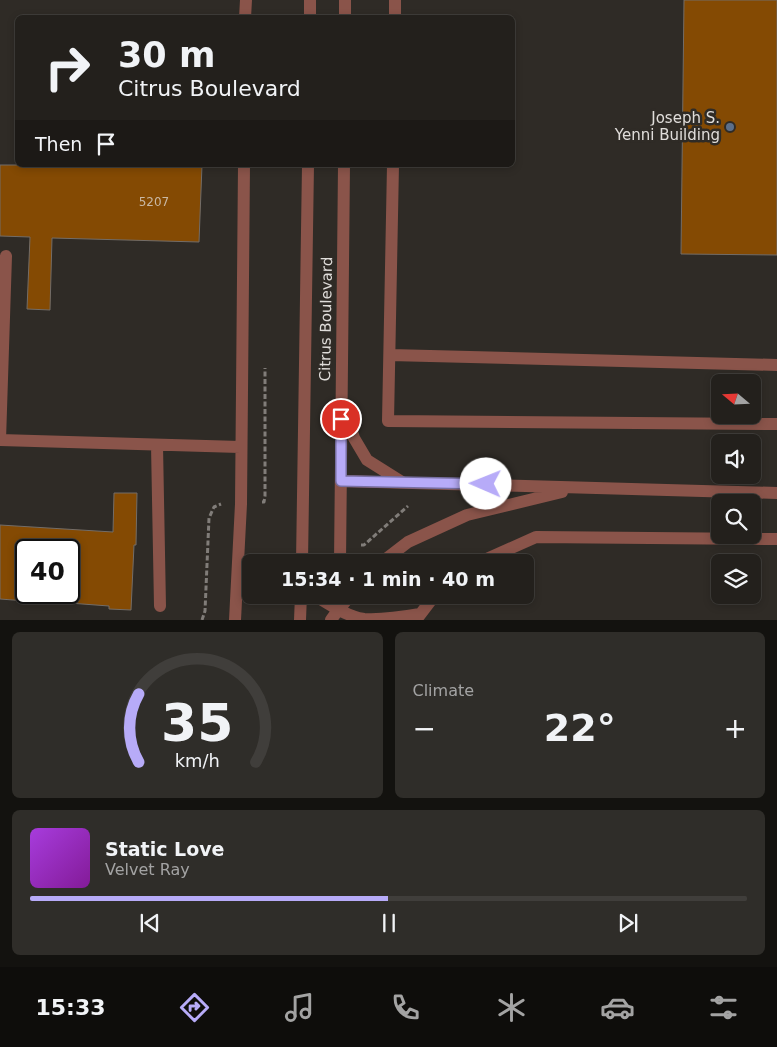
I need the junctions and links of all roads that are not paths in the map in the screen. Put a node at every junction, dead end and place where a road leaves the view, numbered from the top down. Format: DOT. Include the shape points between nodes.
graph roads {
  1 [pos="246,0"];
  2 [pos="310,0"];
  3 [pos="345,0"];
  4 [pos="395,0"];
  5 [pos="245,15"];
  6 [pos="310,15"];
  7 [pos="345,15"];
  8 [pos="395,15"];
  9 [pos="244,167"];
  10 [pos="308,167"];
  11 [pos="344,167"];
  12 [pos="393,167"];
  13 [pos="6,256"];
  14 [pos="390,355"];
  15 [pos="777,365"];
  16 [pos="342,402"];
  17 [pos="777,424"];
  18 [pos="0,440"];
  19 [pos="157,445"];
  20 [pos="240,447"];
  21 [pos="341,481"];
  22 [pos="402,482"];
  23 [pos="577,488"];
  24 [pos="777,494"];
  25 [pos="777,539"];
  26 [pos="302,554"];
  27 [pos="340,554"];
  28 [pos="392,554"];
  29 [pos="498,554"];
  30 [pos="301,604"];
  31 [pos="323,604"];
  32 [pos="345,604"];
  33 [pos="428,604"];
  34 [pos="160,606"];
  35 [pos="336,616"];
  36 [pos="418,617"];
  37 [pos="235,620"];
  38 [pos="300,620"];
  1 -- 5 [label="street"];
  2 -- 6 [label="street"];
  3 -- 7 [label="street"];
  4 -- 8 [label="street"];
  9 -- 20 [label="street"];
  10 -- 26 [label="street, Citrus Boulevard"];
  11 -- 16 [label="street, Citrus Boulevard"];
  12 -- 14 [label="street"];
  13 -- 18 [label="street"];
  14 -- 15 [label="street"];
  14 -- 17 [label="street" via="388,421"];
  16 -- 21 [label="street, Citrus Boulevard"];
  16 -- 22 [label="street" via="354,438 368,460"];
  18 -- 19 [label="street"];
  19 -- 20 [label="street"];
  19 -- 34 [label="street"];
  20 -- 37 [label="street" via="241,504"];
  21 -- 22 [label="street"];
  21 -- 27 [label="street, Citrus Boulevard"];
  22 -- 23 [label="street"];
  23 -- 24 [label="street"];
  23 -- 28 [label="street" via="468,515 408,542"];
  25 -- 29 [label="street" via="536,537"];
  30 -- 38 [label="street"];
  31 -- 35 [label="street"];
  32 -- 35 [label="street"];
  33 -- 36 [label="street"];
  35 -- 36 [label="street" via="364,619"];
}
